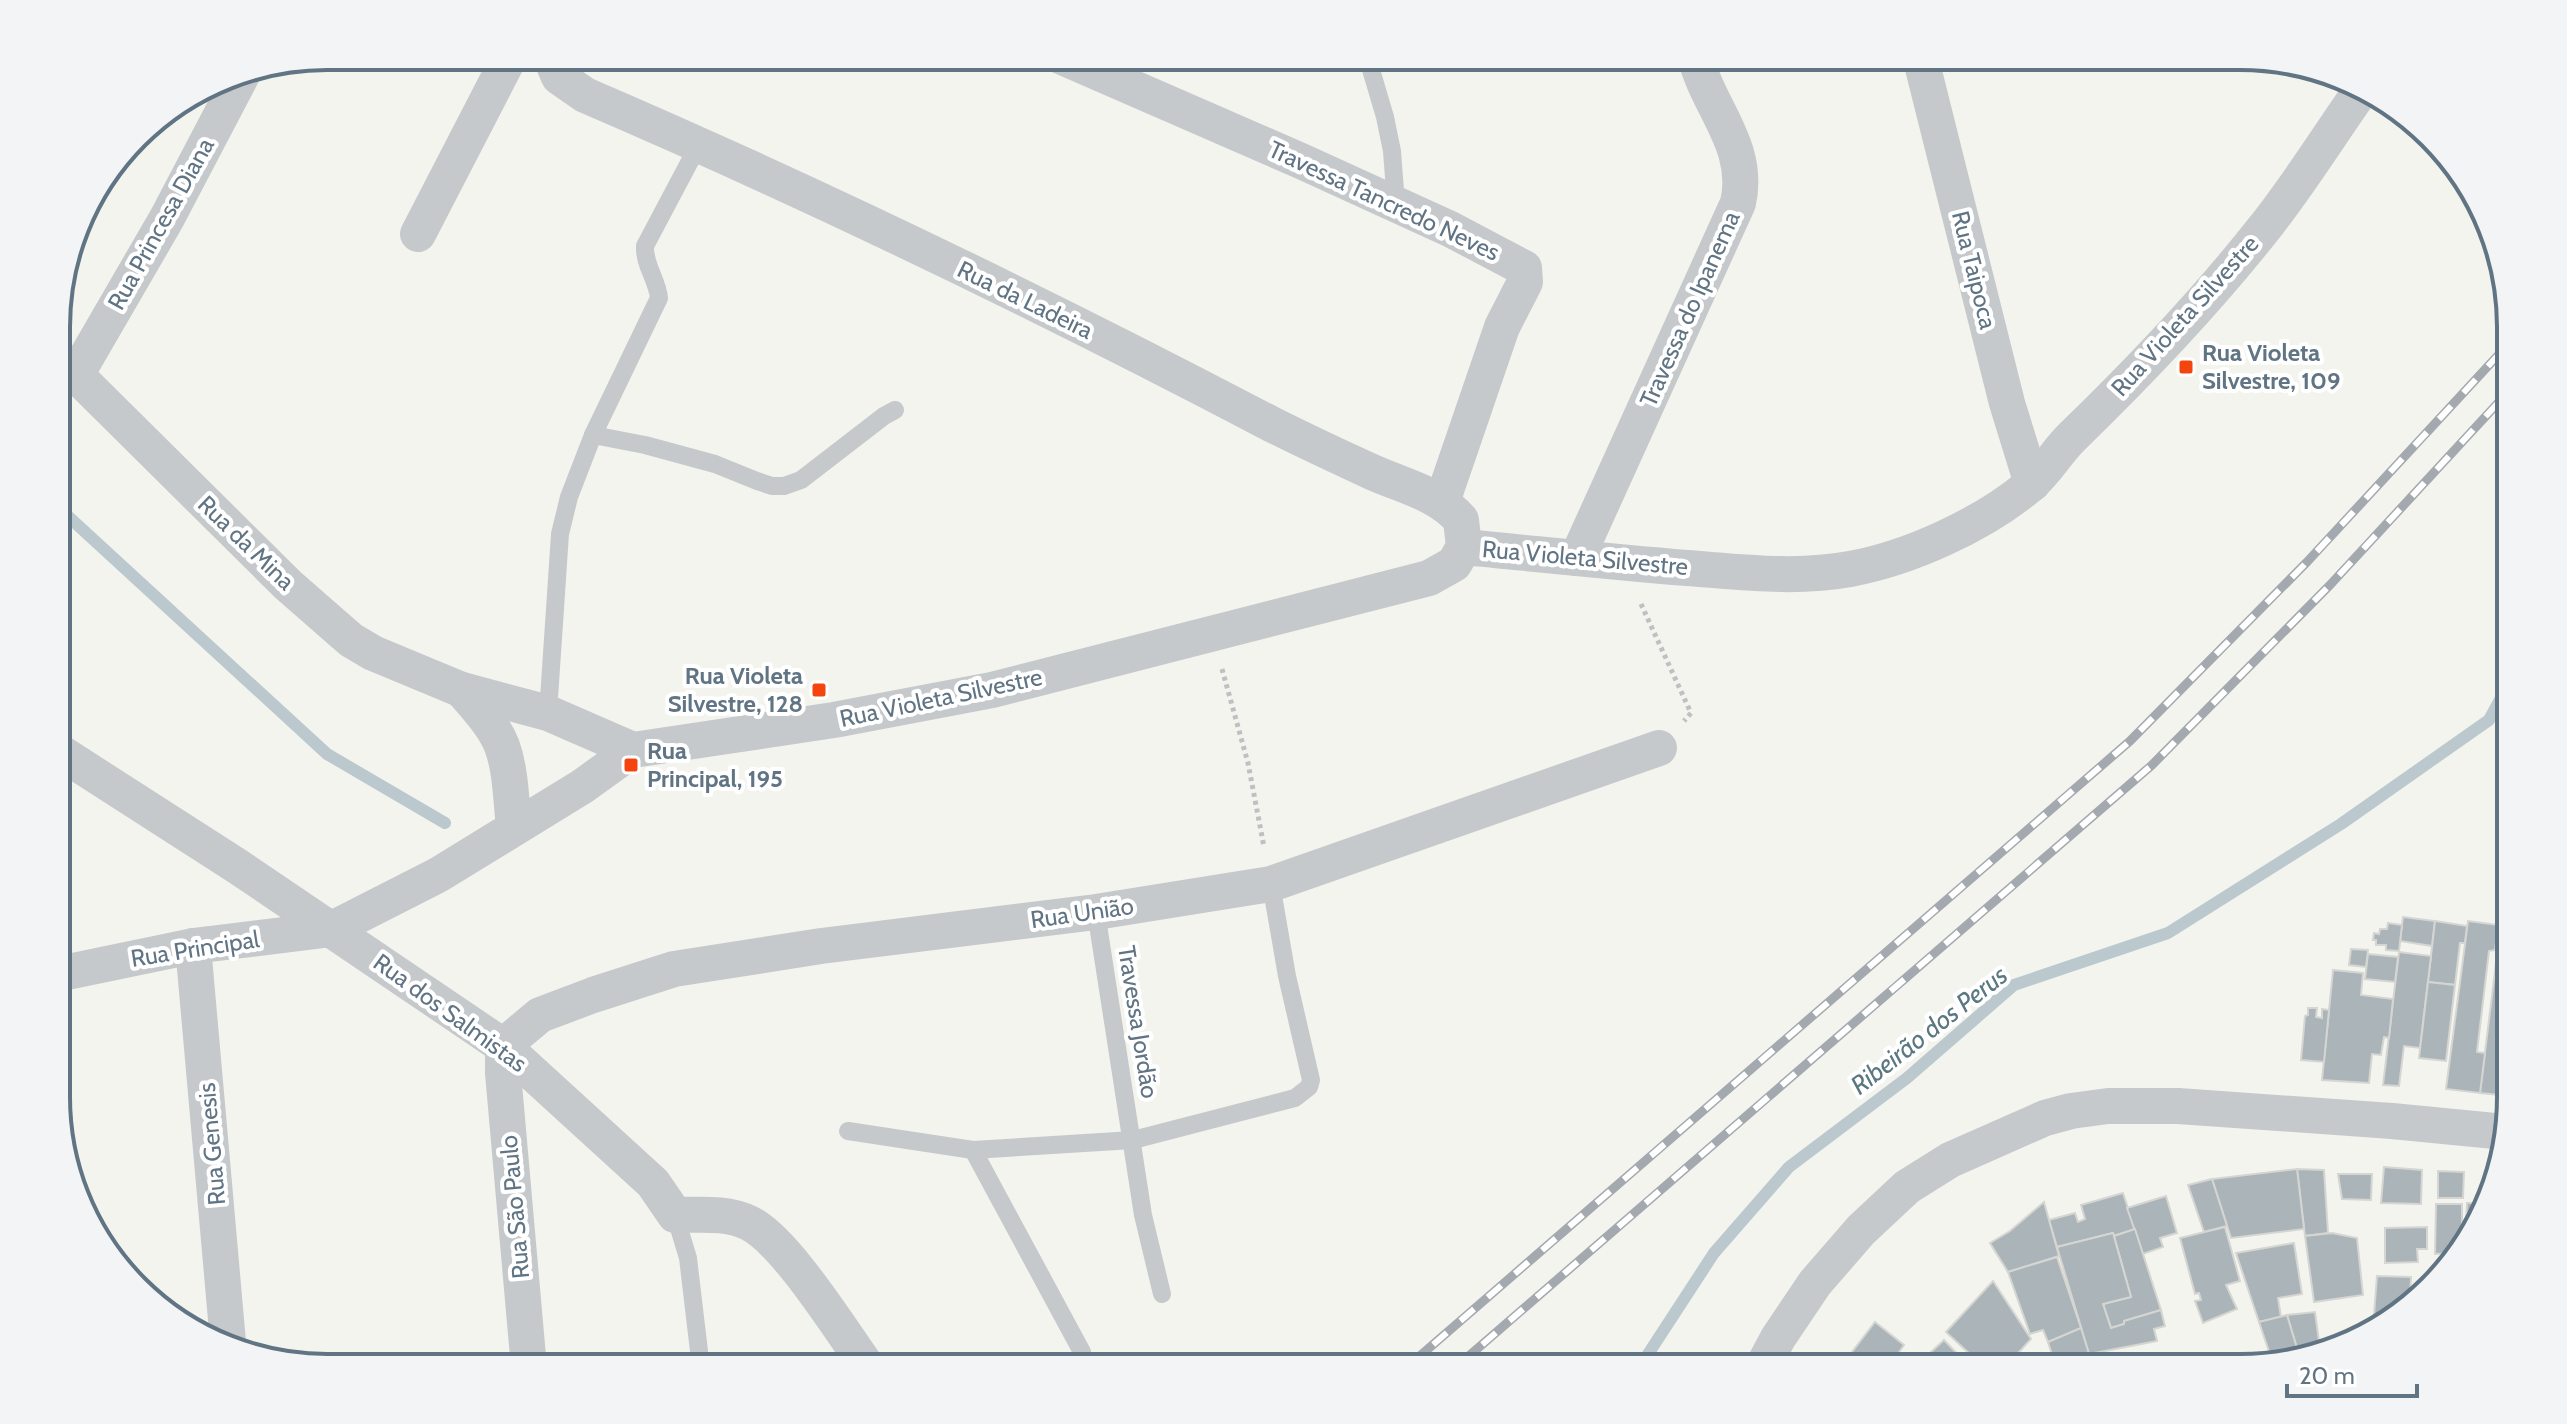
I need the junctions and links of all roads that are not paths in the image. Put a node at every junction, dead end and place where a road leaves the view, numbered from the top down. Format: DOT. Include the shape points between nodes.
graph roads {
  1 [pos="503,70"];
  2 [pos="558,70"];
  3 [pos="1092,70"];
  4 [pos="1371,70"];
  5 [pos="1700,70"];
  6 [pos="1924,70"];
  7 [pos="236,87"];
  8 [pos="2356,98"];
  9 [pos="699,144"];
  10 [pos="1396,204"];
  11 [pos="418,234"];
  12 [pos="70,362"];
  13 [pos="70,369"];
  14 [pos="895,410"];
  15 [pos="593,435"];
  16 [pos="2032,484"];
  17 [pos="1442,502"];
  18 [pos="1464,547"];
  19 [pos="1577,558"];
  20 [pos="462,690"];
  21 [pos="548,713"];
  22 [pos="1659,748"];
  23 [pos="627,754"];
  24 [pos="70,759"];
  25 [pos="514,827"];
  26 [pos="1271,884"];
  27 [pos="1096,912"];
  28 [pos="332,929"];
  29 [pos="193,946"];
  30 [pos="70,972"];
  31 [pos="503,1046"];
  32 [pos="848,1131"];
  33 [pos="2494,1131"];
  34 [pos="1133,1140"];
  35 [pos="973,1150"];
  36 [pos="675,1215"];
  37 [pos="1162,1294"];
  38 [pos="227,1333"];
  39 [pos="1082,1352"];
  40 [pos="1770,1353"];
  41 [pos="528,1354"];
  42 [pos="699,1354"];
  43 [pos="858,1354"];
  1 -- 11 [label="street"];
  2 -- 9 [label="street, Rua da Ladeira" via="585,95"];
  3 -- 10 [label="street, Travessa Tancredo Neves"];
  4 -- 10 [label="lane" via="1392,151"];
  5 -- 19 [label="street, Travessa do Ipanema" via="1732,136 1742,174 1738,203"];
  6 -- 16 [label="street, Rua Taipoca"];
  7 -- 12 [label="street, Rua Princesa Diana" via="167,218"];
  8 -- 16 [label="street, Rua Violeta Silvestre" via="2216,286"];
  9 -- 15 [label="lane" via="645,246 659,298"];
  9 -- 17 [label="street, Rua da Ladeira"];
  10 -- 17 [label="street, Travessa Tancredo Neves" via="1515,263 1526,274 1485,371"];
  13 -- 20 [label="street, Rua da Mina" via="288,585 351,640"];
  14 -- 15 [label="lane" via="801,480 784,486"];
  15 -- 21 [label="lane" via="560,534"];
  16 -- 19 [label="street, Rua Violeta Silvestre" via="1971,525 1884,561 1850,569 1782,575"];
  17 -- 18 [label="street" via="1461,520"];
  18 -- 19 [label="street, Rua Violeta Silvestre"];
  18 -- 23 [label="street, Rua Violeta Silvestre" via="1454,564 1429,578 992,690"];
  20 -- 21 [label="street, Rua da Mina"];
  20 -- 25 [label="street, Rua da Mina" via="501,744"];
  21 -- 23 [label="street, Rua da Mina"];
  22 -- 26 [label="street, Rua União"];
  23 -- 25 [label="street, Rua Violeta Silvestre"];
  24 -- 28 [label="street, Rua dos Salmistas"];
  25 -- 28 [label="street, Rua Violeta Silvestre" via="438,875"];
  26 -- 27 [label="street, Rua União"];
  26 -- 34 [label="lane" via="1309,1087 1295,1098"];
  27 -- 31 [label="street, Rua União" via="674,969 540,1015"];
  27 -- 34 [label="lane, Travessa Jordão"];
  28 -- 29 [label="street, Rua Principal"];
  28 -- 31 [label="street, Rua dos Salmistas"];
  29 -- 30 [label="street, Rua Principal"];
  29 -- 38 [label="street, Rua Genesis"];
  31 -- 36 [label="street, Rua dos Salmistas" via="653,1183"];
  31 -- 41 [label="street, Rua São Paulo"];
  32 -- 35 [label="lane"];
  33 -- 40 [label="street" via="2178,1106 2108,1106 2045,1118 1950,1160 1907,1187 1815,1283"];
  34 -- 35 [label="lane"];
  34 -- 37 [label="lane, Travessa Jordão" via="1143,1215"];
  35 -- 39 [label="lane"];
  36 -- 42 [label="lane" via="688,1258"];
  36 -- 43 [label="street" via="723,1215 763,1232 795,1266"];
}
